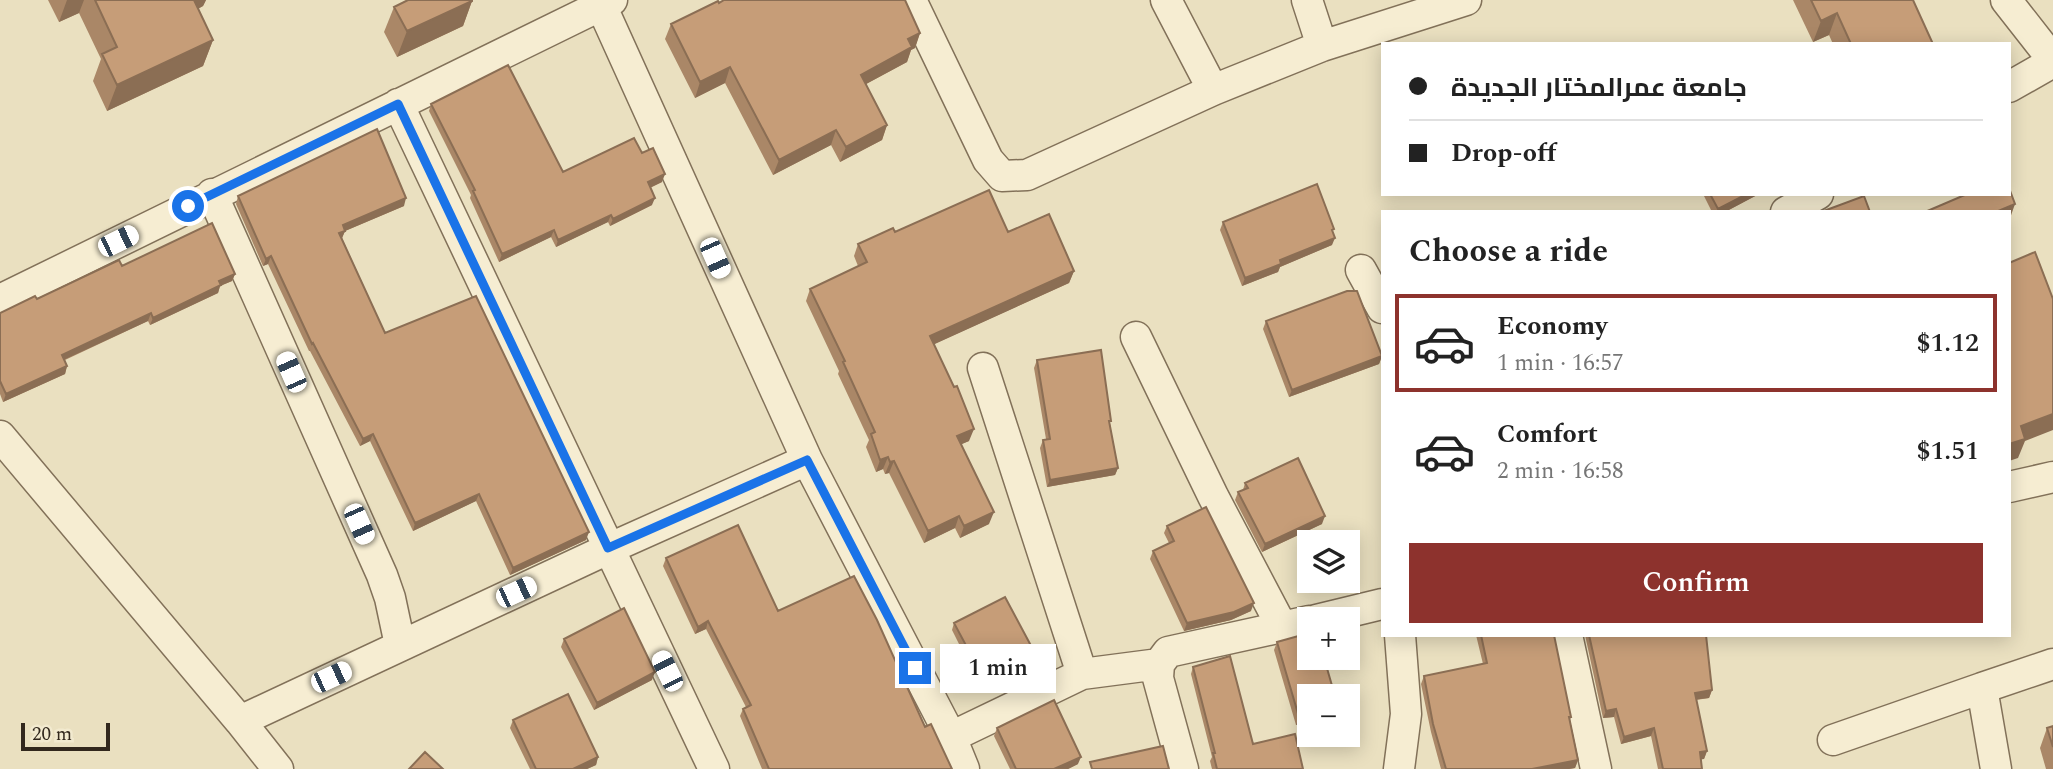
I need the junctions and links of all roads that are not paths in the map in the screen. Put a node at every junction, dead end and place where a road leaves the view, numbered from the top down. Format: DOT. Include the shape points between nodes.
graph roads {
  1 [pos="911,0"];
  2 [pos="1166,0"];
  3 [pos="1307,0"];
  4 [pos="1466,0"];
  5 [pos="2006,0"];
  6 [pos="606,3"];
  7 [pos="1322,46"];
  8 [pos="2053,61"];
  9 [pos="2011,86"];
  10 [pos="1213,90"];
  11 [pos="398,104"];
  12 [pos="212,194"];
  13 [pos="1814,196"];
  14 [pos="1790,210"];
  15 [pos="1361,270"];
  16 [pos="0,300"];
  17 [pos="1381,306"];
  18 [pos="1136,337"];
  19 [pos="984,368"];
  20 [pos="0,436"];
  21 [pos="807,460"];
  22 [pos="2053,477"];
  23 [pos="2011,487"];
  24 [pos="608,548"];
  25 [pos="1381,604"];
  26 [pos="1360,609"];
  27 [pos="1295,624"];
  28 [pos="1400,637"];
  29 [pos="1567,637"];
  30 [pos="400,645"];
  31 [pos="1159,664"];
  32 [pos="2053,664"];
  33 [pos="1082,674"];
  34 [pos="1982,688"];
  35 [pos="240,721"];
  36 [pos="951,737"];
  37 [pos="1833,740"];
  38 [pos="278,769"];
  39 [pos="714,769"];
  40 [pos="964,769"];
  41 [pos="1184,769"];
  42 [pos="1399,769"];
  43 [pos="1596,769"];
  44 [pos="1996,769"];
  1 -- 10 [label="street" via="988,160 1002,176 1027,175"];
  2 -- 10 [label="street"];
  3 -- 7 [label="street"];
  4 -- 7 [label="street"];
  5 -- 8 [label="street"];
  6 -- 11 [label="street"];
  6 -- 21 [label="street"];
  7 -- 10 [label="street"];
  8 -- 9 [label="street"];
  11 -- 12 [label="street"];
  11 -- 24 [label="street"];
  12 -- 16 [label="street"];
  12 -- 30 [label="street" via="382,575"];
  13 -- 14 [label="street"];
  15 -- 17 [label="street"];
  18 -- 27 [label="street" via="1213,496"];
  19 -- 33 [label="street"];
  20 -- 35 [label="street"];
  21 -- 24 [label="street"];
  21 -- 36 [label="street"];
  22 -- 23 [label="street"];
  24 -- 30 [label="street"];
  24 -- 39 [label="street"];
  25 -- 26 [label="street"];
  27 -- 31 [label="street" via="1168,652"];
  28 -- 42 [label="street" via="1406,714"];
  29 -- 43 [label="street"];
  30 -- 35 [label="street"];
  31 -- 33 [label="street"];
  31 -- 41 [label="street" via="1158,678"];
  32 -- 34 [label="street"];
  33 -- 36 [label="street"];
  34 -- 37 [label="street"];
  34 -- 44 [label="street"];
  35 -- 38 [label="street"];
  36 -- 40 [label="street"];
}
